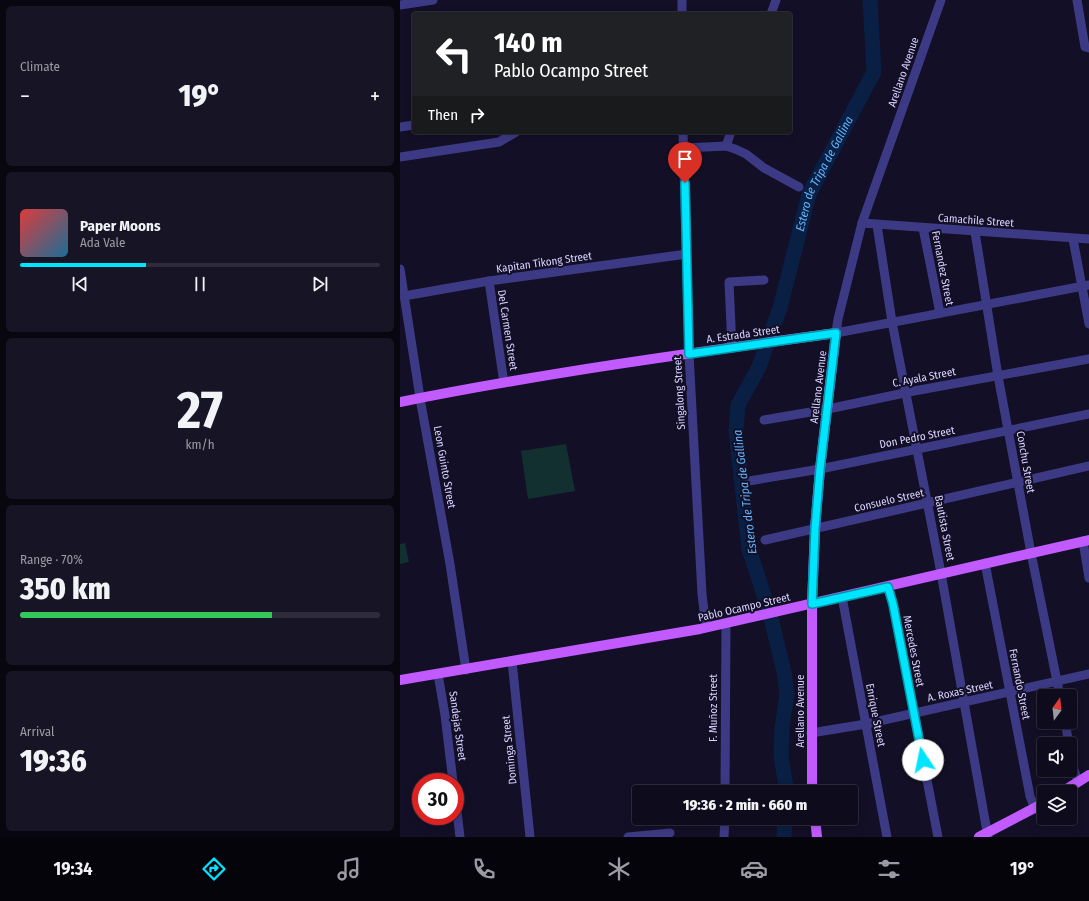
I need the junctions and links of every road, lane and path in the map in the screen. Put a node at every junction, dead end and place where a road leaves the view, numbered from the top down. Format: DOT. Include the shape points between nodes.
graph roads {
  1 [pos="433,0"];
  2 [pos="682,0"];
  3 [pos="776,0"];
  4 [pos="941,0"];
  5 [pos="1077,0"];
  6 [pos="400,5"];
  7 [pos="682,12"];
  8 [pos="772,12"];
  9 [pos="1087,47"];
  10 [pos="412,124"];
  11 [pos="400,127"];
  12 [pos="513,134"];
  13 [pos="683,134"];
  14 [pos="730,134"];
  15 [pos="726,146"];
  16 [pos="684,148"];
  17 [pos="400,157"];
  18 [pos="799,187"];
  19 [pos="862,223"];
  20 [pos="877,225"];
  21 [pos="923,228"];
  22 [pos="975,232"];
  23 [pos="1073,239"];
  24 [pos="1089,240"];
  25 [pos="687,254"];
  26 [pos="400,269"];
  27 [pos="764,280"];
  28 [pos="489,281"];
  29 [pos="1086,285"];
  30 [pos="404,296"];
  31 [pos="986,304"];
  32 [pos="940,313"];
  33 [pos="892,322"];
  34 [pos="1089,324"];
  35 [pos="836,333"];
  36 [pos="732,348"];
  37 [pos="689,354"];
  38 [pos="1089,359"];
  39 [pos="998,376"];
  40 [pos="504,383"];
  41 [pos="906,392"];
  42 [pos="420,398"];
  43 [pos="400,402"];
  44 [pos="828,409"];
  45 [pos="1089,414"];
  46 [pos="764,420"];
  47 [pos="1008,430"];
  48 [pos="917,449"];
  49 [pos="1089,466"];
  50 [pos="820,469"];
  51 [pos="749,480"];
  52 [pos="1018,482"];
  53 [pos="928,503"];
  54 [pos="815,529"];
  55 [pos="765,540"];
  56 [pos="1086,541"];
  57 [pos="1031,553"];
  58 [pos="985,563"];
  59 [pos="942,573"];
  60 [pos="1089,578"];
  61 [pos="888,587"];
  62 [pos="842,597"];
  63 [pos="812,604"];
  64 [pos="726,624"];
  65 [pos="706,628"];
  66 [pos="512,661"];
  67 [pos="466,670"];
  68 [pos="438,674"];
  69 [pos="1089,674"];
  70 [pos="400,680"];
  71 [pos="1058,681"];
  72 [pos="1059,689"];
  73 [pos="1009,692"];
  74 [pos="965,702"];
  75 [pos="914,713"];
  76 [pos="866,724"];
  77 [pos="812,733"];
  78 [pos="452,773"];
  79 [pos="1089,775"];
  80 [pos="1077,777"];
  81 [pos="1078,781"];
  82 [pos="725,785"];
  83 [pos="812,785"];
  84 [pos="1072,785"];
  85 [pos="1035,809"];
  86 [pos="459,825"];
  87 [pos="724,825"];
  88 [pos="816,825"];
  89 [pos="670,833"];
  90 [pos="985,835"];
  91 [pos="460,837"];
  92 [pos="530,837"];
  93 [pos="628,837"];
  94 [pos="724,837"];
  95 [pos="817,837"];
  96 [pos="887,837"];
  97 [pos="938,837"];
  1 -- 6 [label="street"];
  2 -- 7 [label="street"];
  3 -- 8 [label="street"];
  4 -- 19 [label="street, Arellano Avenue"];
  5 -- 9 [label="street"];
  10 -- 11 [label="street"];
  12 -- 17 [label="street" via="499,142"];
  13 -- 16 [label="street, Singalong Street"];
  14 -- 15 [label="street"];
  15 -- 16 [label="street"];
  15 -- 18 [label="street" via="746,154 764,168"];
  16 -- 25 [label="street, Singalong Street"];
  19 -- 20 [label="street, Camachile Street"];
  19 -- 35 [label="street, Arellano Avenue"];
  20 -- 21 [label="street, Camachile Street"];
  20 -- 33 [label="street, Bautista Street"];
  21 -- 22 [label="street, Camachile Street"];
  21 -- 32 [label="street, Fernandez Street"];
  22 -- 23 [label="street, Camachile Street"];
  22 -- 31 [label="street, Conchu Street"];
  23 -- 24 [label="street, Camachile Street"];
  23 -- 29 [label="street"];
  25 -- 28 [label="street, Kapitan Tikong Street"];
  25 -- 37 [label="street, Singalong Street"];
  26 -- 30 [label="street, Leon Guinto Street"];
  27 -- 36 [label="street" via="729,282"];
  28 -- 30 [label="street, Kapitan Tikong Street"];
  28 -- 40 [label="street, Del Carmen Street"];
  29 -- 31 [label="street, A. Estrada Street"];
  29 -- 34 [label="street"];
  30 -- 42 [label="street, Leon Guinto Street"];
  31 -- 32 [label="street, A. Estrada Street"];
  31 -- 39 [label="street, Conchu Street"];
  32 -- 33 [label="street, A. Estrada Street"];
  33 -- 35 [label="street, A. Estrada Street"];
  33 -- 41 [label="street, Bautista Street"];
  35 -- 36 [label="main road, A. Estrada Street"];
  35 -- 44 [label="main road, Arellano Avenue"];
  36 -- 37 [label="main road, A. Estrada Street"];
  37 -- 40 [label="main road, A. Estrada Street"];
  37 -- 65 [label="street, Singalong Street"];
  38 -- 39 [label="street, C. Ayala Street"];
  39 -- 41 [label="street, C. Ayala Street"];
  39 -- 47 [label="street, Conchu Street"];
  40 -- 42 [label="main road, A. Estrada Street"];
  41 -- 44 [label="street, C. Ayala Street"];
  41 -- 48 [label="street, Bautista Street"];
  42 -- 43 [label="main road, A. Estrada Street"];
  42 -- 67 [label="street, Leon Guinto Street"];
  44 -- 46 [label="street, C. Ayala Street"];
  44 -- 50 [label="main road, Arellano Avenue"];
  45 -- 47 [label="street, Don Pedro Street"];
  47 -- 48 [label="street, Don Pedro Street"];
  47 -- 52 [label="street, Conchu Street"];
  48 -- 50 [label="street, Don Pedro Street"];
  48 -- 53 [label="street, Bautista Street"];
  49 -- 52 [label="street, Consuelo Street"];
  50 -- 51 [label="street, Don Pedro Street"];
  50 -- 54 [label="main road, Arellano Avenue"];
  52 -- 53 [label="street, Consuelo Street"];
  52 -- 57 [label="street, Conchu Street"];
  53 -- 54 [label="street, Consuelo Street"];
  53 -- 59 [label="street, Bautista Street"];
  54 -- 55 [label="street, Consuelo Street"];
  54 -- 63 [label="main road, Arellano Avenue"];
  56 -- 57 [label="main road, Pablo Ocampo Street"];
  56 -- 60 [label="street"];
  57 -- 58 [label="main road, Pablo Ocampo Street"];
  57 -- 71 [label="street, Conchu Street"];
  58 -- 59 [label="main road, Pablo Ocampo Street"];
  58 -- 73 [label="street, Fernando Street"];
  59 -- 61 [label="main road, Pablo Ocampo Street"];
  59 -- 74 [label="street, Bautista Street"];
  61 -- 62 [label="main road, Pablo Ocampo Street"];
  61 -- 75 [label="street, Mercedes Street"];
  62 -- 63 [label="main road, Pablo Ocampo Street"];
  62 -- 76 [label="street, Enrique Street"];
  63 -- 64 [label="main road, Pablo Ocampo Street"];
  63 -- 77 [label="main road, Arellano Avenue"];
  64 -- 65 [label="main road, Pablo Ocampo Street"];
  64 -- 82 [label="street, F. Muñoz Street"];
  65 -- 66 [label="main road, Pablo Ocampo Street"];
  66 -- 67 [label="main road, Pablo Ocampo Street"];
  66 -- 92 [label="street, Dominga Street"];
  67 -- 68 [label="main road, Pablo Ocampo Street"];
  68 -- 70 [label="main road, Pablo Ocampo Street"];
  68 -- 78 [label="street, Sandejas Street"];
  69 -- 71 [label="street, A. Roxas Street"];
  71 -- 72 [label="street, Conchu Street"];
  71 -- 73 [label="street, A. Roxas Street"];
  73 -- 74 [label="street, A. Roxas Street"];
  73 -- 85 [label="street, Fernando Street" via="1030,796"];
  74 -- 75 [label="street, A. Roxas Street"];
  74 -- 90 [label="street, Bautista Street"];
  75 -- 76 [label="street, A. Roxas Street"];
  75 -- 97 [label="street, Mercedes Street"];
  76 -- 77 [label="street, A. Roxas Street"];
  76 -- 96 [label="street, Enrique Street"];
  77 -- 83 [label="main road, Arellano Avenue"];
  79 -- 81 [label="main road"];
  80 -- 81 [label="street"];
  81 -- 84 [label="main road"];
  85 -- 90 [label="main road"];
  86 -- 91 [label="street"];
  87 -- 94 [label="street"];
  88 -- 95 [label="main road"];
  89 -- 93 [label="street"];
}
